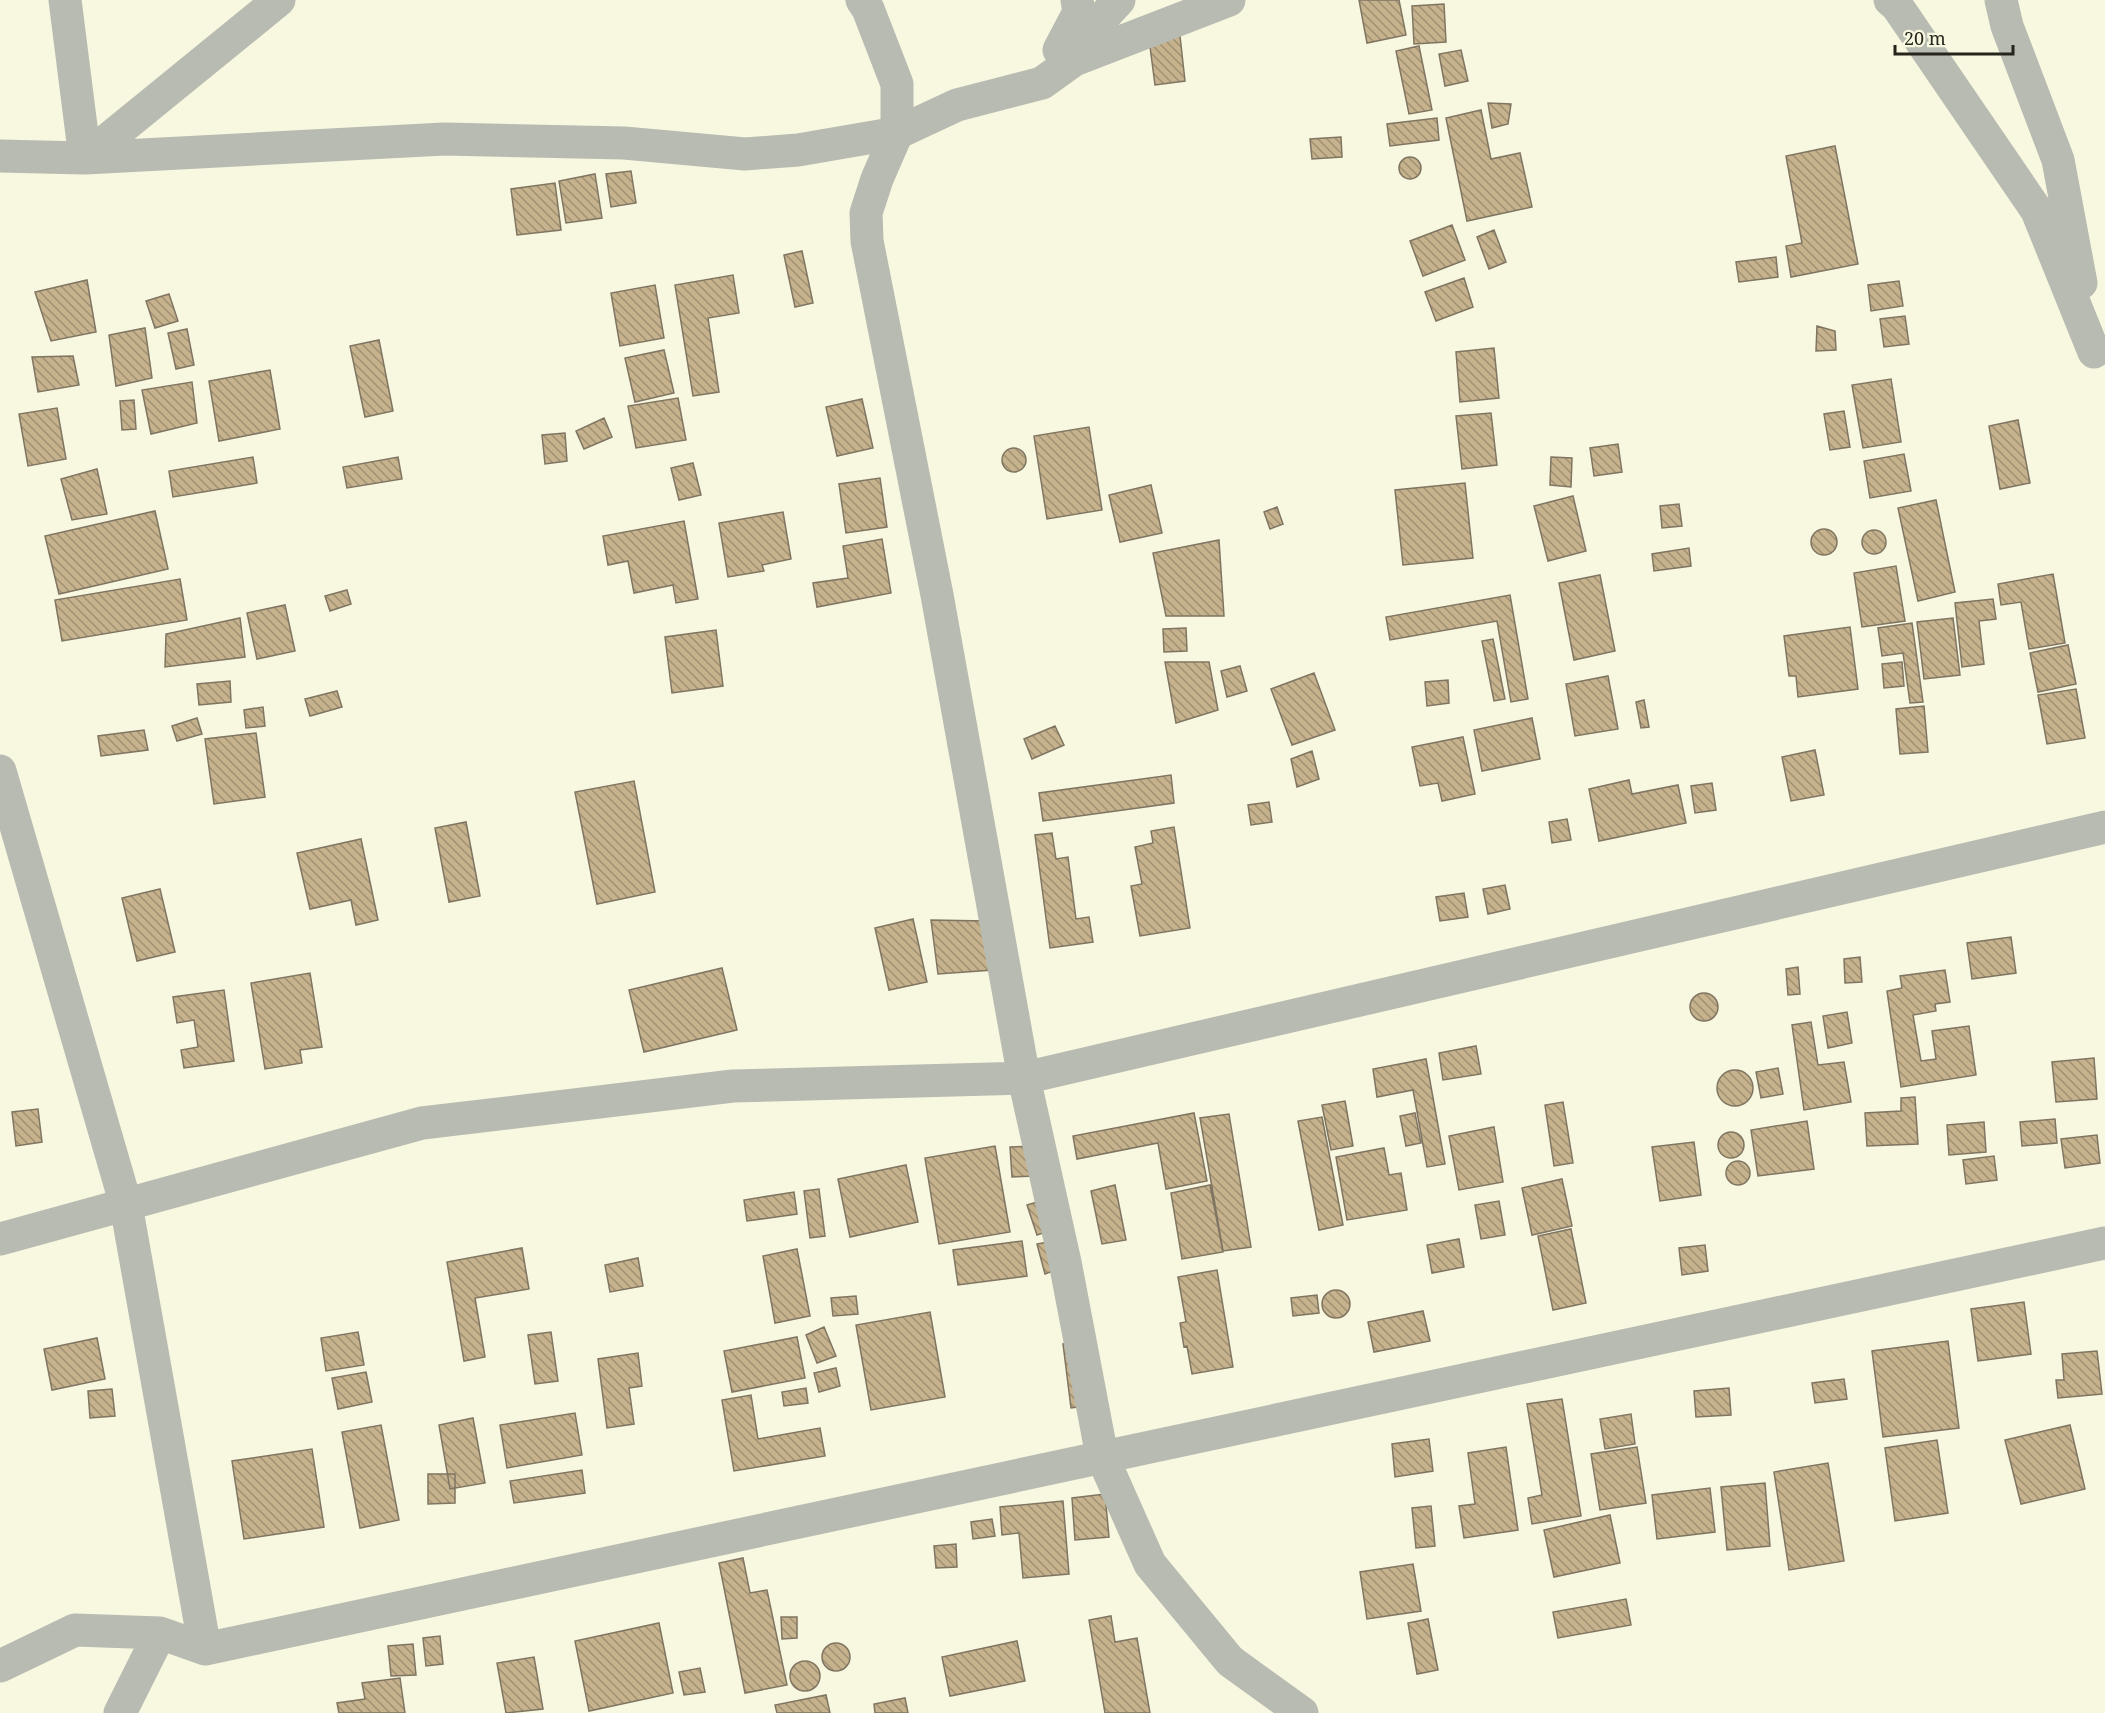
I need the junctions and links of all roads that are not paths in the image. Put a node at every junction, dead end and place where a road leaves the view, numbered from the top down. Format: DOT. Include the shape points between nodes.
graph roads {
  1 [pos="65,0"];
  2 [pos="279,0"];
  3 [pos="862,0"];
  4 [pos="1077,0"];
  5 [pos="1119,0"];
  6 [pos="1229,0"];
  7 [pos="1890,0"];
  8 [pos="2001,0"];
  9 [pos="1042,83"];
  10 [pos="897,133"];
  11 [pos="0,156"];
  12 [pos="85,158"];
  13 [pos="2099,353"];
  14 [pos="0,771"];
  15 [pos="2105,827"];
  16 [pos="1024,1078"];
  17 [pos="126,1205"];
  18 [pos="0,1239"];
  19 [pos="2105,1243"];
  20 [pos="1102,1456"];
  21 [pos="160,1633"];
  22 [pos="205,1649"];
  23 [pos="0,1666"];
  24 [pos="120,1713"];
  25 [pos="1302,1713"];
  1 -- 12 [label="street"];
  2 -- 12 [label="street"];
  3 -- 10 [label="street" via="897,84"];
  4 -- 9 [label="street" via="1079,12"];
  5 -- 9 [label="street"];
  6 -- 9 [label="street" via="1074,60"];
  7 -- 13 [label="street" via="2037,211"];
  8 -- 13 [label="street" via="2007,26 2058,160"];
  9 -- 10 [label="street" via="957,105"];
  10 -- 12 [label="street" via="798,150 745,154 624,143 444,139"];
  10 -- 16 [label="street" via="866,213 867,241 938,595"];
  11 -- 12 [label="street"];
  14 -- 17 [label="street"];
  15 -- 16 [label="street"];
  16 -- 17 [label="street" via="733,1086 422,1123"];
  16 -- 20 [label="street"];
  17 -- 18 [label="street"];
  17 -- 22 [label="street"];
  19 -- 20 [label="street"];
  20 -- 22 [label="street"];
  20 -- 25 [label="street" via="1150,1564 1230,1661"];
  21 -- 22 [label="street"];
  21 -- 23 [label="street" via="75,1630"];
  21 -- 24 [label="street"];
}
